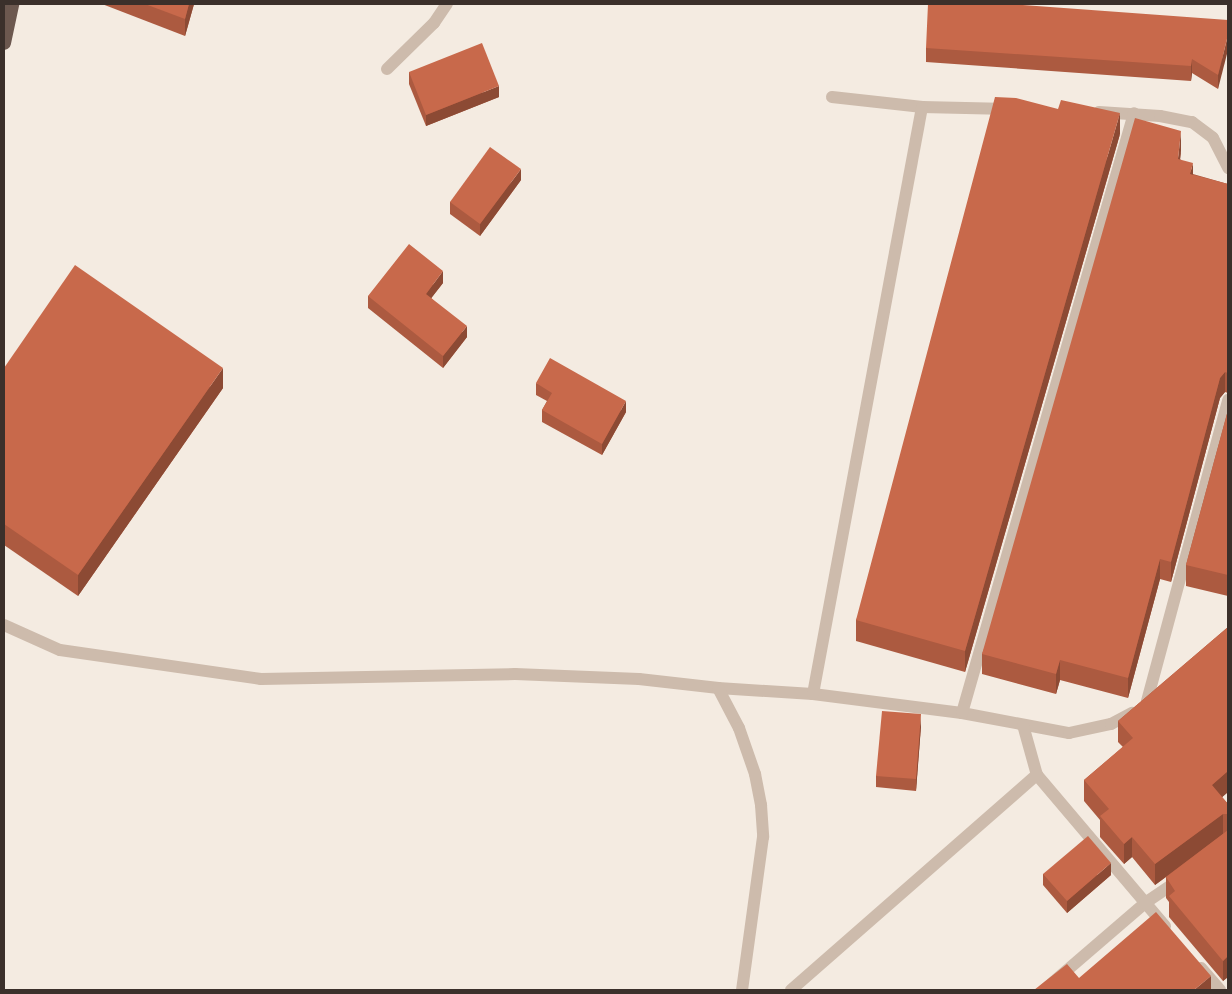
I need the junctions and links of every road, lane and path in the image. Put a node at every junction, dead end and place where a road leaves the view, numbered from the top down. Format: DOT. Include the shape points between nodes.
graph roads {
  1 [pos="12,4"];
  2 [pos="447,4"];
  3 [pos="4,43"];
  4 [pos="387,69"];
  5 [pos="832,97"];
  6 [pos="922,107"];
  7 [pos="1018,110"];
  8 [pos="1086,111"];
  9 [pos="1134,113"];
  10 [pos="1228,168"];
  11 [pos="1228,400"];
  12 [pos="4,625"];
  13 [pos="718,688"];
  14 [pos="1162,689"];
  15 [pos="813,694"];
  16 [pos="1147,701"];
  17 [pos="962,713"];
  18 [pos="1022,725"];
  19 [pos="1037,775"];
  20 [pos="1193,870"];
  21 [pos="1145,903"];
  22 [pos="1171,933"];
  23 [pos="1190,956"];
  24 [pos="742,990"];
  25 [pos="791,990"];
  26 [pos="1044,990"];
  27 [pos="1220,990"];
  1 -- 3 [label="highway"];
  2 -- 4 [label="street" via="434,23"];
  5 -- 6 [label="street"];
  6 -- 7 [label="street"];
  6 -- 15 [label="street"];
  8 -- 9 [label="street"];
  9 -- 10 [label="street" via="1192,122 1213,138"];
  9 -- 17 [label="street"];
  11 -- 16 [label="street"];
  12 -- 13 [label="street" via="60,650 261,679 516,674 639,678"];
  13 -- 15 [label="street"];
  13 -- 24 [label="street" via="739,728 755,774 761,805 763,837"];
  14 -- 16 [label="street"];
  15 -- 17 [label="street"];
  16 -- 18 [label="street" via="1129,716 1111,724 1069,733"];
  17 -- 18 [label="street"];
  18 -- 19 [label="street"];
  19 -- 21 [label="street"];
  19 -- 25 [label="street"];
  20 -- 21 [label="street"];
  21 -- 22 [label="street"];
  21 -- 26 [label="street"];
  23 -- 27 [label="street"];
}
